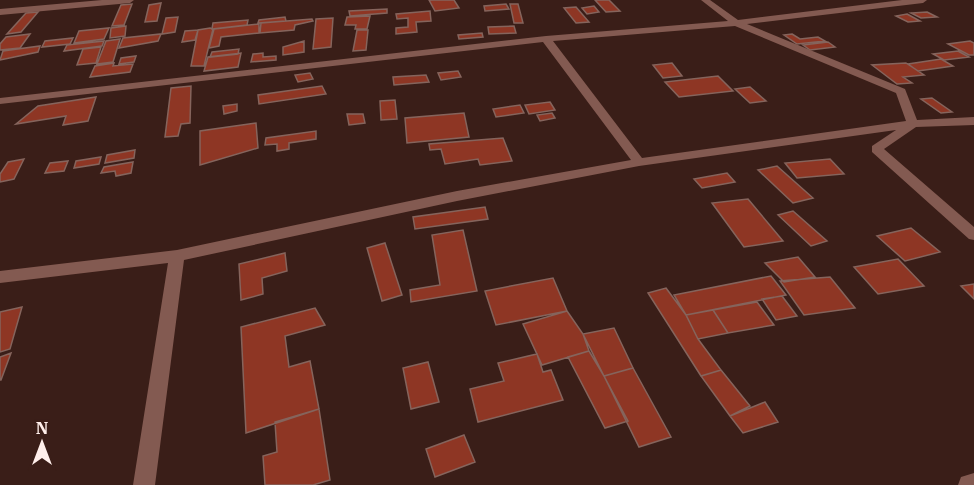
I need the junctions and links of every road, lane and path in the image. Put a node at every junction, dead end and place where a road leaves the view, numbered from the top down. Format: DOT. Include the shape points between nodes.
graph roads {
  1 [pos="130,0"];
  2 [pos="705,0"];
  3 [pos="923,0"];
  4 [pos="0,12"];
  5 [pos="736,23"];
  6 [pos="546,39"];
  7 [pos="0,101"];
  8 [pos="974,121"];
  9 [pos="914,124"];
  10 [pos="639,162"];
  11 [pos="974,235"];
  12 [pos="177,256"];
  13 [pos="0,277"];
  14 [pos="974,484"];
  15 [pos="144,485"];
  16 [pos="969,485"];
  1 -- 4 [label="street"];
  2 -- 5 [label="street"];
  3 -- 5 [label="street"];
  5 -- 6 [label="street"];
  5 -- 9 [label="street" via="901,91"];
  6 -- 7 [label="street"];
  6 -- 10 [label="street"];
  8 -- 9 [label="street"];
  9 -- 10 [label="street"];
  9 -- 11 [label="street" via="876,149"];
  10 -- 12 [label="street"];
  12 -- 13 [label="street"];
  12 -- 15 [label="street"];
  14 -- 16 [label="street"];
}
